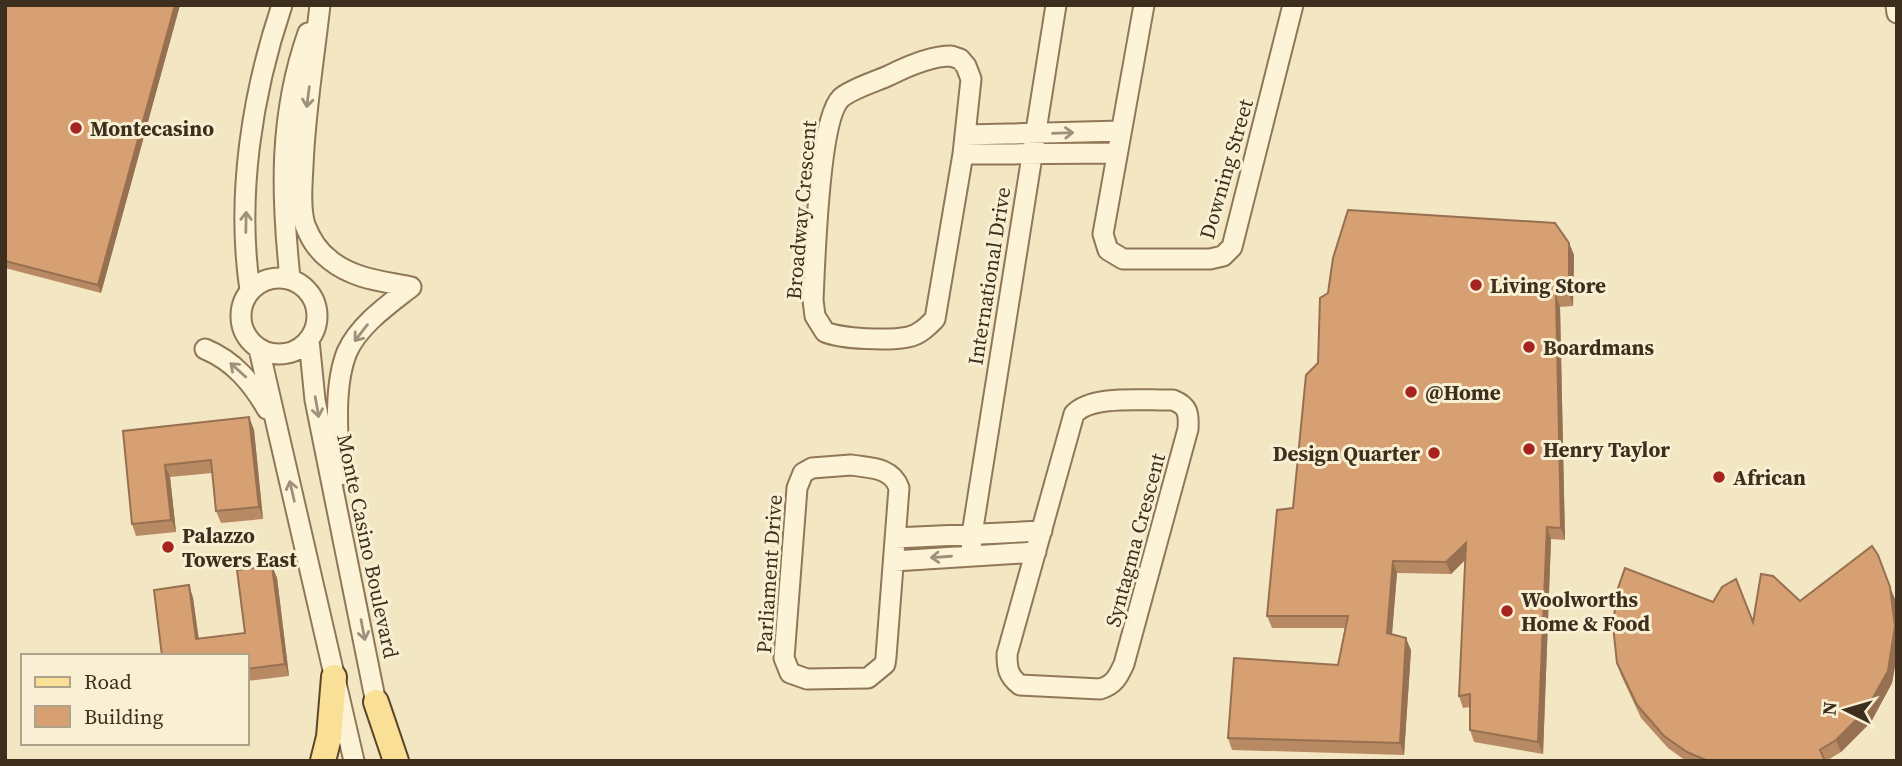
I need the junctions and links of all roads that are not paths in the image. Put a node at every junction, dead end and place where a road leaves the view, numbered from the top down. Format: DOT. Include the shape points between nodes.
graph roads {
  1 [pos="282,5"];
  2 [pos="319,5"];
  3 [pos="1056,5"];
  4 [pos="1144,5"];
  5 [pos="1293,5"];
  6 [pos="1896,5"];
  7 [pos="1897,13"];
  8 [pos="1121,131"];
  9 [pos="1034,133"];
  10 [pos="964,144"];
  11 [pos="1117,153"];
  12 [pos="1031,154"];
  13 [pos="290,278"];
  14 [pos="250,290"];
  15 [pos="309,340"];
  16 [pos="205,349"];
  17 [pos="259,349"];
  18 [pos="282,446"];
  19 [pos="340,525"];
  20 [pos="1042,531"];
  21 [pos="972,534"];
  22 [pos="895,538"];
  23 [pos="1036,552"];
  24 [pos="971,555"];
  25 [pos="894,561"];
  26 [pos="334,677"];
  27 [pos="376,702"];
  28 [pos="323,761"];
  29 [pos="354,761"];
  30 [pos="387,761"];
  31 [pos="396,761"];
  14 -- 1 [label="street, one-way" via="246,221 251,127"];
  2 -- 13 [label="street" via="301,52 284,142"];
  2 -- 19 [label="street, one-way" via="304,132 304,223 329,260 377,281 411,287 361,331 347,352 339,385"];
  3 -- 9 [label="street, International Drive"];
  4 -- 8 [label="street, Downing Street"];
  5 -- 11 [label="street, Downing Street" via="1228,252 1210,259 1123,258 1108,250 1103,234"];
  6 -- 7 [label="street"];
  9 -- 8 [label="street, one-way"];
  8 -- 11 [label="street, Downing Street"];
  9 -- 10 [label="street"];
  9 -- 12 [label="street, International Drive"];
  10 -- 10 [label="street, Broadway Crescent" via="971,79 960,59 951,56 897,71 843,97 835,106 826,139 813,300 815,316 825,332 851,338 906,338 934,319"];
  10 -- 12 [label="street"];
  11 -- 12 [label="street"];
  12 -- 21 [label="street, International Drive"];
  13 -- 14 [label="street" via="272,277"];
  13 -- 15 [label="street" via="315,302 315,328"];
  14 -- 17 [label="street" via="241,306 241,325"];
  15 -- 17 [label="street" via="281,354"];
  15 -- 19 [label="street, Monte Casino Boulevard, one-way" via="315,400"];
  18 -- 16 [label="street, one-way" via="262,400 245,377 222,356"];
  17 -- 18 [label="street"];
  26 -- 18 [label="street, one-way"];
  19 -- 27 [label="street, Monte Casino Boulevard, one-way"];
  20 -- 21 [label="street"];
  20 -- 23 [label="street, Syntagma Crescent"];
  20 -- 23 [label="street, Syntagma Crescent" via="1070,425 1079,408 1097,402 1173,400 1183,404 1188,411 1188,429 1124,664 1109,687 1027,686 1010,676 1007,654"];
  21 -- 22 [label="street"];
  21 -- 24 [label="street, International Drive"];
  22 -- 25 [label="street, Parliament Drive"];
  22 -- 25 [label="street, Parliament Drive" via="900,488 889,474 851,465 803,473 797,488 784,644 790,673 823,680 868,678 877,673 887,657"];
  23 -- 24 [label="street"];
  24 -- 25 [label="street, one-way"];
  26 -- 28 [label="main road"];
  26 -- 29 [label="street"];
  27 -- 30 [label="street, Monte Casino Boulevard"];
  27 -- 31 [label="main road"];
}
